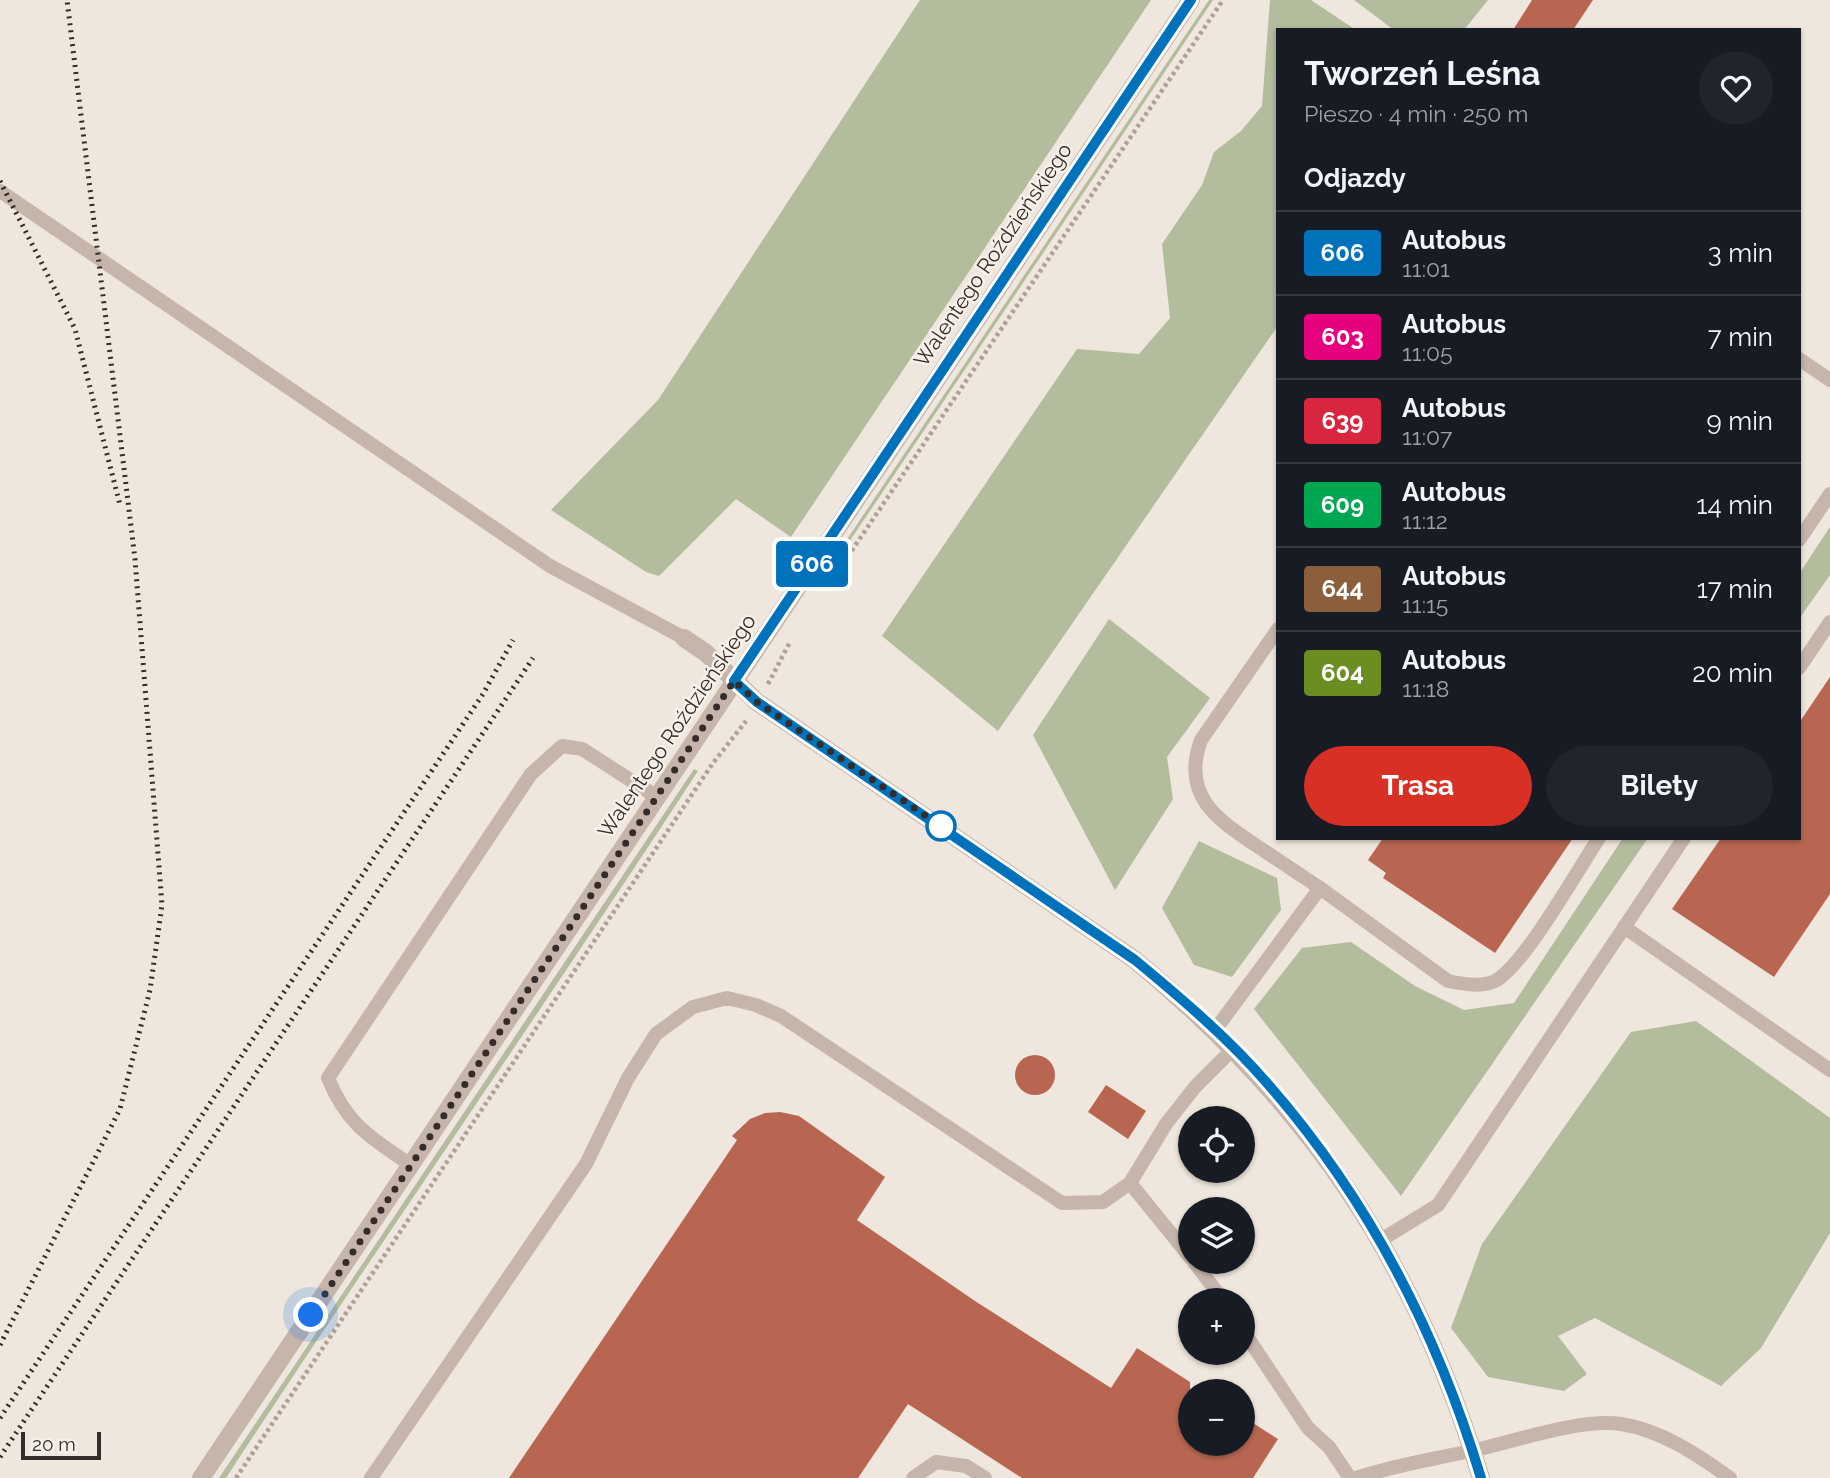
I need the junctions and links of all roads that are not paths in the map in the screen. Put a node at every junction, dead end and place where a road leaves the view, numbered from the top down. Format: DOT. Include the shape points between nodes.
graph roads {
  1 [pos="1192,0"];
  2 [pos="0,191"];
  3 [pos="1801,360"];
  4 [pos="1830,380"];
  5 [pos="1830,494"];
  6 [pos="1801,537"];
  7 [pos="1830,622"];
  8 [pos="1276,632"];
  9 [pos="684,638"];
  10 [pos="1801,665"];
  11 [pos="734,681"];
  12 [pos="657,797"];
  13 [pos="1598,840"];
  14 [pos="1683,840"];
  15 [pos="1320,888"];
  16 [pos="1624,927"];
  17 [pos="1215,1030"];
  18 [pos="1234,1048"];
  19 [pos="1830,1070"];
  20 [pos="411,1166"];
  21 [pos="1130,1183"];
  22 [pos="1381,1240"];
  23 [pos="1178,1242"];
  24 [pos="1203,1274"];
  25 [pos="1214,1288"];
  26 [pos="1255,1348"];
  27 [pos="1473,1450"];
  28 [pos="201,1478"];
  29 [pos="371,1478"];
  30 [pos="913,1478"];
  31 [pos="985,1478"];
  32 [pos="1350,1478"];
  33 [pos="1356,1478"];
  34 [pos="1481,1478"];
  35 [pos="1730,1478"];
  1 -- 11 [label="street, Walentego Roździeńskiego"];
  2 -- 9 [label="lane" via="550,566"];
  3 -- 4 [label="lane"];
  5 -- 6 [label="lane"];
  7 -- 10 [label="lane"];
  8 -- 15 [label="lane" via="1201,740 1194,760 1197,785 1219,821"];
  9 -- 11 [label="street"];
  11 -- 12 [label="street, Walentego Roździeńskiego"];
  11 -- 17 [label="street" via="757,702 1086,924"];
  12 -- 20 [label="street, Walentego Roździeńskiego"];
  12 -- 20 [label="lane" via="582,749 562,746 523,785 328,1078 350,1120"];
  13 -- 15 [label="lane" via="1515,964 1495,981 1468,985 1448,981"];
  14 -- 16 [label="lane"];
  15 -- 17 [label="lane"];
  16 -- 19 [label="lane"];
  16 -- 22 [label="lane" via="1438,1205"];
  17 -- 18 [label="street"];
  18 -- 21 [label="lane" via="1166,1124"];
  18 -- 22 [label="street" via="1298,1121"];
  20 -- 28 [label="street, Walentego Roździeńskiego"];
  21 -- 23 [label="lane"];
  21 -- 29 [label="lane" via="1103,1202 1062,1203 781,1016 727,998 693,1007 656,1034 628,1078 586,1164"];
  22 -- 27 [label="street" via="1440,1358"];
  24 -- 25 [label="lane"];
  26 -- 32 [label="lane" via="1308,1428 1329,1447"];
  27 -- 33 [label="lane" via="1394,1465"];
  27 -- 34 [label="street"];
  27 -- 35 [label="lane" via="1619,1423 1648,1429"];
  30 -- 31 [label="lane" via="936,1462 967,1466"];
}
